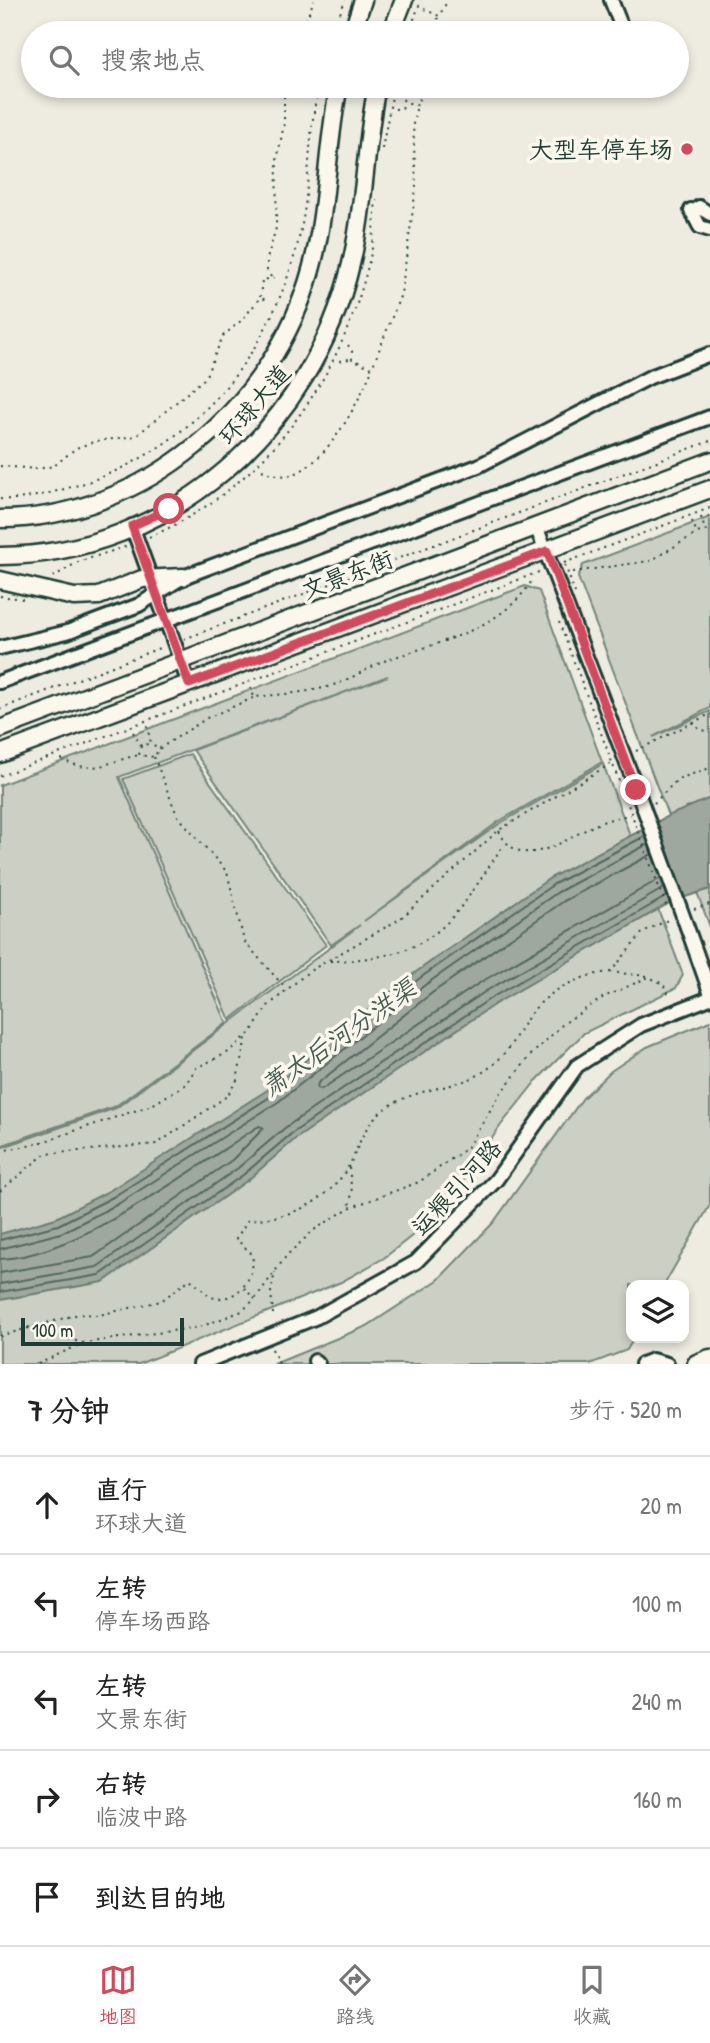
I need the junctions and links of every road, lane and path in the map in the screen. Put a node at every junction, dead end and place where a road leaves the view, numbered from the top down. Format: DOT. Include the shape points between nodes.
graph roads {
  1 [pos="314,0"];
  2 [pos="345,0"];
  3 [pos="363,0"];
  4 [pos="404,0"];
  5 [pos="421,0"];
  6 [pos="448,0"];
  7 [pos="611,0"];
  8 [pos="424,9"];
  9 [pos="439,16"];
  10 [pos="306,21"];
  11 [pos="337,21"];
  12 [pos="356,21"];
  13 [pos="396,21"];
  14 [pos="413,21"];
  15 [pos="438,21"];
  16 [pos="619,21"];
  17 [pos="282,98"];
  18 [pos="318,98"];
  19 [pos="337,98"];
  20 [pos="375,98"];
  21 [pos="402,98"];
  22 [pos="419,98"];
  23 [pos="405,102"];
  24 [pos="417,105"];
  25 [pos="395,109"];
  26 [pos="700,211"];
  27 [pos="710,230"];
  28 [pos="260,298"];
  29 [pos="267,300"];
  30 [pos="348,345"];
  31 [pos="710,354"];
  32 [pos="352,359"];
  33 [pos="340,361"];
  34 [pos="372,368"];
  35 [pos="710,417"];
  36 [pos="710,440"];
  37 [pos="710,461"];
  38 [pos="0,466"];
  39 [pos="262,470"];
  40 [pos="710,489"];
  41 [pos="0,499"];
  42 [pos="710,508"];
  43 [pos="708,515"];
  44 [pos="701,517"];
  45 [pos="0,520"];
  46 [pos="692,521"];
  47 [pos="710,522"];
  48 [pos="132,526"];
  49 [pos="536,526"];
  50 [pos="710,529"];
  51 [pos="705,531"];
  52 [pos="697,533"];
  53 [pos="0,556"];
  54 [pos="547,563"];
  55 [pos="573,572"];
  56 [pos="183,577"];
  57 [pos="542,577"];
  58 [pos="0,580"];
  59 [pos="531,582"];
  60 [pos="154,586"];
  61 [pos="556,614"];
  62 [pos="167,620"];
  63 [pos="175,643"];
  64 [pos="0,648"];
  65 [pos="182,661"];
  66 [pos="0,682"];
  67 [pos="189,684"];
  68 [pos="251,687"];
  69 [pos="254,697"];
  70 [pos="0,709"];
  71 [pos="710,714"];
  72 [pos="693,721"];
  73 [pos="148,726"];
  74 [pos="0,729"];
  75 [pos="133,732"];
  76 [pos="710,732"];
  77 [pos="151,743"];
  78 [pos="141,746"];
  79 [pos="159,749"];
  80 [pos="0,754"];
  81 [pos="139,755"];
  82 [pos="154,757"];
  83 [pos="61,759"];
  84 [pos="618,760"];
  85 [pos="710,768"];
  86 [pos="0,776"];
  87 [pos="650,806"];
  88 [pos="635,814"];
  89 [pos="499,830"];
  90 [pos="505,843"];
  91 [pos="710,904"];
  92 [pos="693,910"];
  93 [pos="329,961"];
  94 [pos="611,972"];
  95 [pos="649,977"];
  96 [pos="286,989"];
  97 [pos="710,992"];
  98 [pos="669,995"];
  99 [pos="710,998"];
  100 [pos="247,1035"];
  101 [pos="0,1151"];
  102 [pos="348,1167"];
  103 [pos="0,1191"];
  104 [pos="349,1208"];
  105 [pos="276,1271"];
  106 [pos="243,1287"];
  107 [pos="255,1299"];
  108 [pos="273,1314"];
  109 [pos="27,1326"];
  110 [pos="0,1336"];
  111 [pos="267,1337"];
  112 [pos="83,1343"];
  113 [pos="710,1359"];
  114 [pos="38,1364"];
  115 [pos="201,1364"];
  116 [pos="279,1364"];
  117 [pos="642,1364"];
  118 [pos="667,1364"];
  119 [pos="697,1364"];
  1 -- 10 [label="path"];
  2 -- 11 [label="path"];
  3 -- 12 [label="main road"];
  4 -- 13 [label="main road"];
  5 -- 14 [label="path"];
  6 -- 9 [label="path"];
  7 -- 16 [label="street"];
  8 -- 9 [label="path"];
  9 -- 15 [label="path"];
  17 -- 28 [label="path" via="276,228 267,259 273,277 261,280"];
  18 -- 41 [label="path" via="300,233 264,334 232,382 196,420 150,455 103,478 56,492"];
  19 -- 45 [label="main road, 环球大道" via="312,269 282,341 245,398 197,445 131,486 77,507"];
  20 -- 48 [label="main road, 环球大道" via="352,263 310,373 270,429 234,463 190,496"];
  21 -- 23 [label="path"];
  22 -- 24 [label="path"];
  23 -- 24 [label="path"];
  23 -- 25 [label="path"];
  24 -- 34 [label="path" via="413,124 416,188 404,281 394,319"];
  26 -- 27 [label="street" via="700,228"];
  28 -- 29 [label="path"];
  28 -- 38 [label="path" via="223,336 205,378 136,436 76,448 54,466"];
  30 -- 32 [label="path"];
  31 -- 56 [label="street" via="650,377 478,466"];
  32 -- 33 [label="path"];
  32 -- 34 [label="path"];
  34 -- 39 [label="path" via="349,417 313,461 292,475"];
  35 -- 62 [label="street"];
  36 -- 63 [label="path"];
  37 -- 49 [label="main road, 文景东街"];
  40 -- 54 [label="main road, 文景东街"];
  42 -- 54 [label="path"];
  43 -- 47 [label="path"];
  44 -- 51 [label="path"];
  46 -- 52 [label="path"];
  48 -- 53 [label="main road, 环球大道" via="70,547"];
  48 -- 60 [label="street"];
  49 -- 54 [label="street"];
  49 -- 65 [label="main road, 文景东街"];
  50 -- 51 [label="path"];
  51 -- 52 [label="path"];
  52 -- 55 [label="path" via="650,561"];
  54 -- 57 [label="path"];
  54 -- 67 [label="main road, 文景东街"];
  54 -- 84 [label="street"];
  54 -- 86 [label="path"];
  56 -- 60 [label="main road"];
  58 -- 60 [label="main road" via="74,597"];
  59 -- 69 [label="path" via="508,607 442,643 390,658 336,684"];
  60 -- 62 [label="street"];
  60 -- 64 [label="street" via="139,605 67,632"];
  61 -- 84 [label="path"];
  62 -- 63 [label="street"];
  62 -- 66 [label="street"];
  63 -- 65 [label="street"];
  63 -- 70 [label="path"];
  65 -- 67 [label="street"];
  65 -- 74 [label="main road, 文景东街"];
  67 -- 80 [label="main road, 文景东街"];
  68 -- 69 [label="path"];
  69 -- 79 [label="path" via="207,718"];
  71 -- 72 [label="path"];
  72 -- 76 [label="path"];
  72 -- 84 [label="path"];
  73 -- 77 [label="path"];
  75 -- 78 [label="path"];
  77 -- 78 [label="path"];
  77 -- 79 [label="path"];
  78 -- 81 [label="path"];
  79 -- 82 [label="path"];
  81 -- 82 [label="path"];
  81 -- 83 [label="path" via="92,769 80,769"];
  82 -- 96 [label="path" via="177,815 227,872 244,941"];
  84 -- 89 [label="path"];
  84 -- 94 [label="path" via="670,919 643,932"];
  84 -- 97 [label="street, bridge" via="636,790"];
  85 -- 87 [label="path" via="678,779"];
  88 -- 90 [label="path" via="594,825 547,850 517,849"];
  89 -- 90 [label="path"];
  89 -- 93 [label="path" via="400,919"];
  90 -- 93 [label="path" via="464,907 432,936 368,960"];
  91 -- 92 [label="path"];
  93 -- 96 [label="path"];
  94 -- 95 [label="path"];
  94 -- 102 [label="path" via="591,974 552,995 533,1011 506,1054 484,1072 404,1097 381,1112 367,1127"];
  95 -- 98 [label="path" via="663,984"];
  95 -- 104 [label="path" via="604,997 555,1032 502,1091 467,1148 446,1166 419,1182"];
  96 -- 100 [label="path"];
  99 -- 111 [label="street, 运粮引河路" via="641,1025 577,1066 496,1180 416,1262 317,1317"];
  100 -- 101 [label="path" via="227,1053 196,1068 186,1084 152,1105 33,1145"];
  100 -- 103 [label="path" via="237,1080 227,1096 157,1144 44,1154"];
  102 -- 104 [label="path"];
  102 -- 106 [label="path" via="341,1180 310,1206 247,1221 236,1239 252,1254 255,1264"];
  104 -- 105 [label="path" via="314,1230"];
  105 -- 107 [label="path"];
  105 -- 108 [label="path" via="271,1291"];
  106 -- 107 [label="path"];
  106 -- 109 [label="path" via="218,1299 190,1279 161,1301"];
  107 -- 112 [label="path" via="242,1311 200,1327"];
  109 -- 110 [label="path"];
  109 -- 112 [label="path"];
  111 -- 115 [label="street, 运粮引河路"];
  111 -- 116 [label="path"];
  112 -- 114 [label="path"];
  113 -- 119 [label="highway"];
  117 -- 118 [label="street" via="652,1360"];
}
